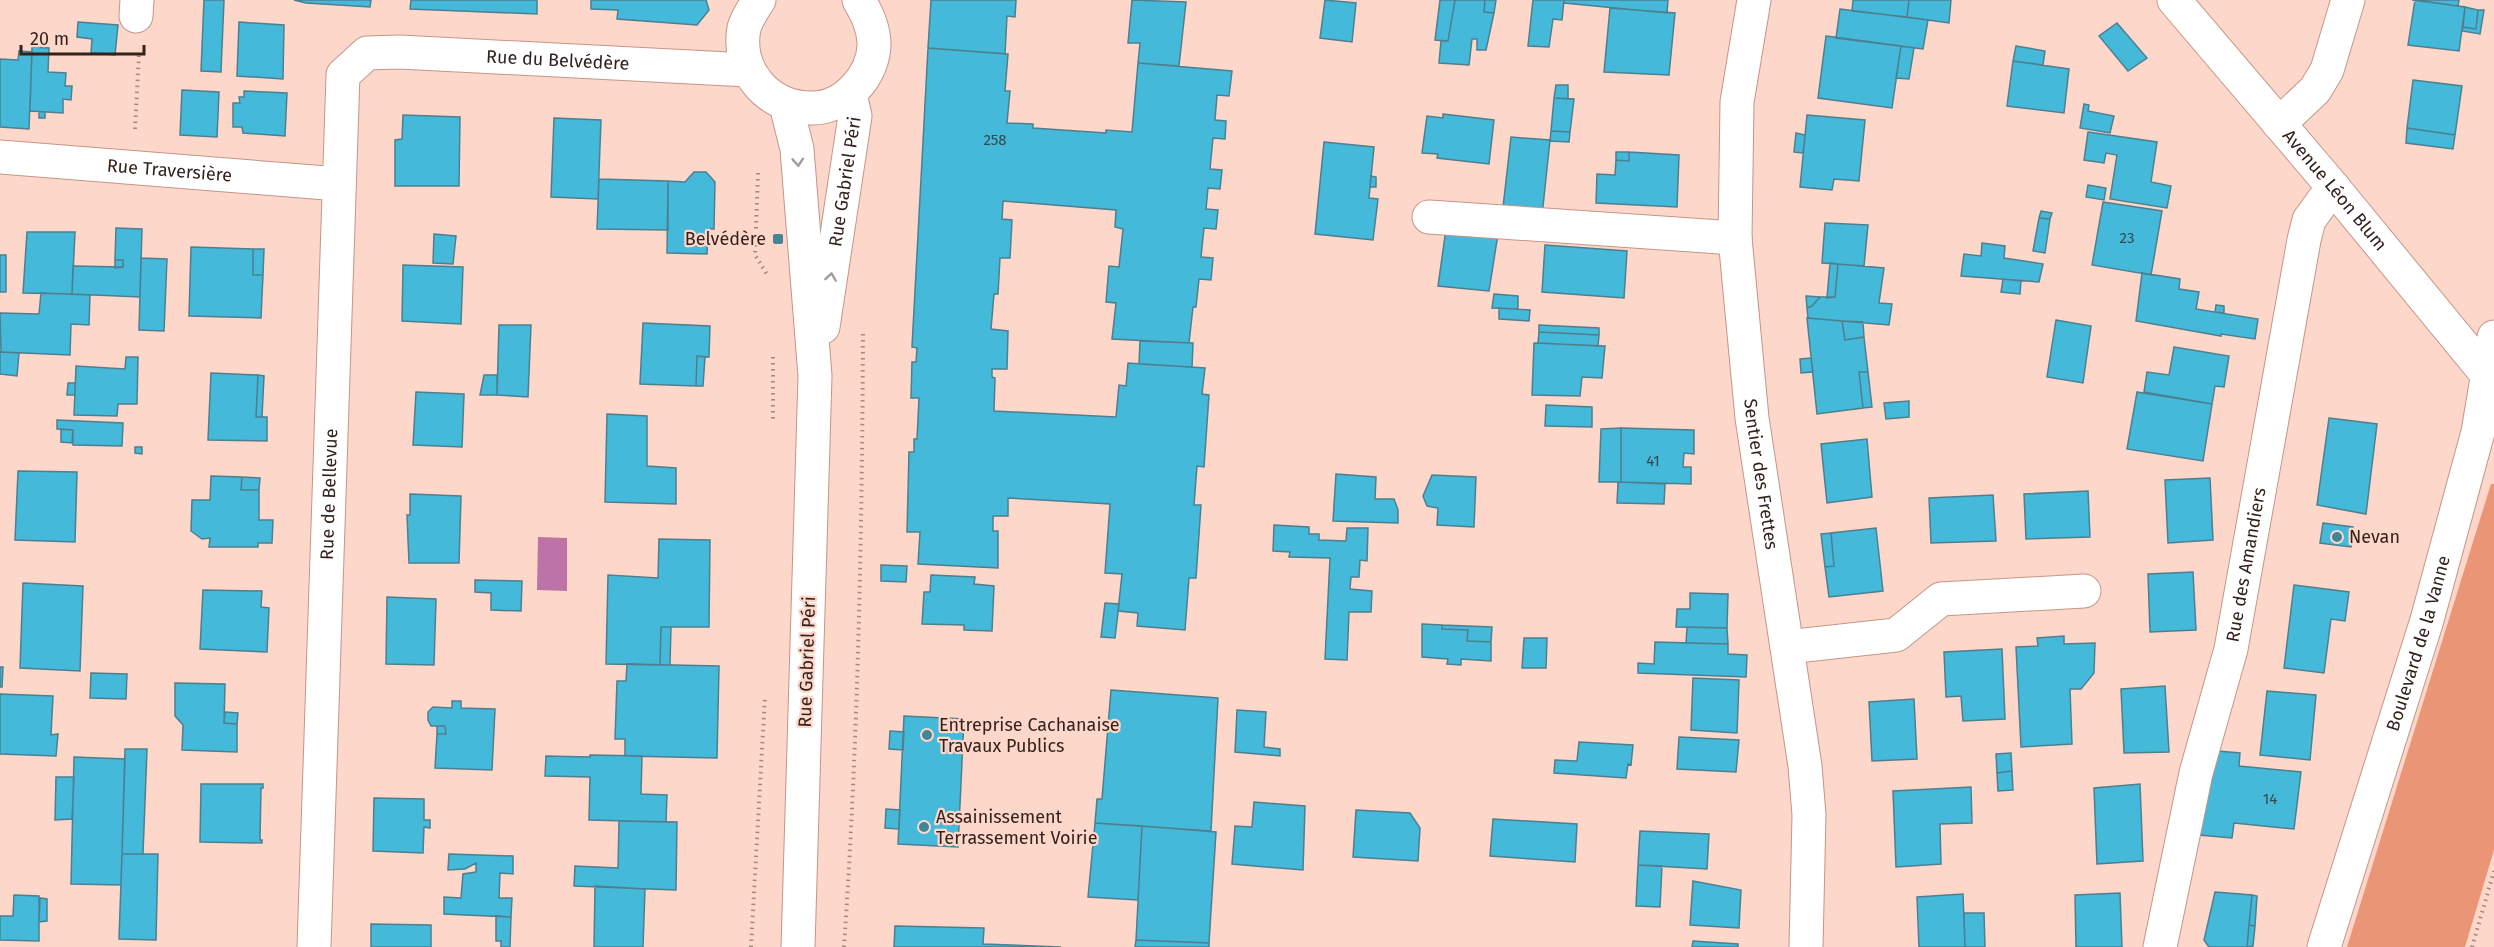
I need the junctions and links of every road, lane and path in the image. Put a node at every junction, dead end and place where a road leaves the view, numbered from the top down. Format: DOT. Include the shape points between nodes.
graph roads {
  1 [pos="759,0"];
  2 [pos="859,0"];
  3 [pos="1754,0"];
  4 [pos="2174,0"];
  5 [pos="2348,0"];
  6 [pos="137,8"];
  7 [pos="367,53"];
  8 [pos="748,70"];
  9 [pos="850,94"];
  10 [pos="786,105"];
  11 [pos="2279,124"];
  12 [pos="135,133"];
  13 [pos="0,157"];
  14 [pos="759,163"];
  15 [pos="339,184"];
  16 [pos="2333,187"];
  17 [pos="1429,217"];
  18 [pos="1735,238"];
  19 [pos="772,282"];
  20 [pos="863,323"];
  21 [pos="2494,337"];
  22 [pos="773,352"];
  23 [pos="815,376"];
  24 [pos="2491,380"];
  25 [pos="773,423"];
  26 [pos="2084,591"];
  27 [pos="1787,647"];
  28 [pos="765,692"];
  29 [pos="2494,871"];
  30 [pos="314,947"];
  31 [pos="751,947"];
  32 [pos="798,947"];
  33 [pos="844,947"];
  34 [pos="1806,947"];
  35 [pos="2160,947"];
  36 [pos="2324,947"];
  37 [pos="2472,947"];
  1 -- 8 [label="street" via="744,30 743,53"];
  2 -- 9 [label="street" via="870,19 874,44 870,66"];
  3 -- 18 [label="street, Sentier des Frettes" via="1737,102"];
  4 -- 11 [label="street, Avenue Léon Blum"];
  5 -- 11 [label="street" via="2327,70 2315,90"];
  6 -- 12 [label="path" via="141,27"];
  7 -- 8 [label="street, Rue du Belvédère"];
  7 -- 15 [label="street, Rue de Bellevue" via="343,75"];
  8 -- 10 [label="street" via="769,95"];
  9 -- 10 [label="street" via="830,105"];
  23 -- 9 [label="street, Rue Gabriel Péri, one-way" via="855,117"];
  10 -- 23 [label="street, Rue Gabriel Péri, one-way" via="797,149"];
  11 -- 16 [label="street, Avenue Léon Blum"];
  13 -- 15 [label="street, Rue Traversière"];
  14 -- 19 [label="path" via="755,255"];
  15 -- 30 [label="street, Rue de Bellevue"];
  16 -- 24 [label="street, Avenue Léon Blum"];
  16 -- 35 [label="street, Rue des Amandiers" via="2310,220 2304,240 2231,649 2196,773"];
  17 -- 18 [label="street"];
  18 -- 27 [label="street, Sentier des Frettes" via="1752,418"];
  20 -- 33 [label="path" via="852,835"];
  21 -- 24 [label="street, Boulevard de la Vanne"];
  22 -- 25 [label="path"];
  23 -- 32 [label="street, Rue Gabriel Péri"];
  24 -- 36 [label="street, Boulevard de la Vanne" via="2427,620"];
  26 -- 27 [label="street" via="1941,598 1896,634"];
  27 -- 34 [label="street, Sentier des Frettes" via="1808,802"];
  28 -- 31 [label="path"];
  29 -- 37 [label="path"];
}
